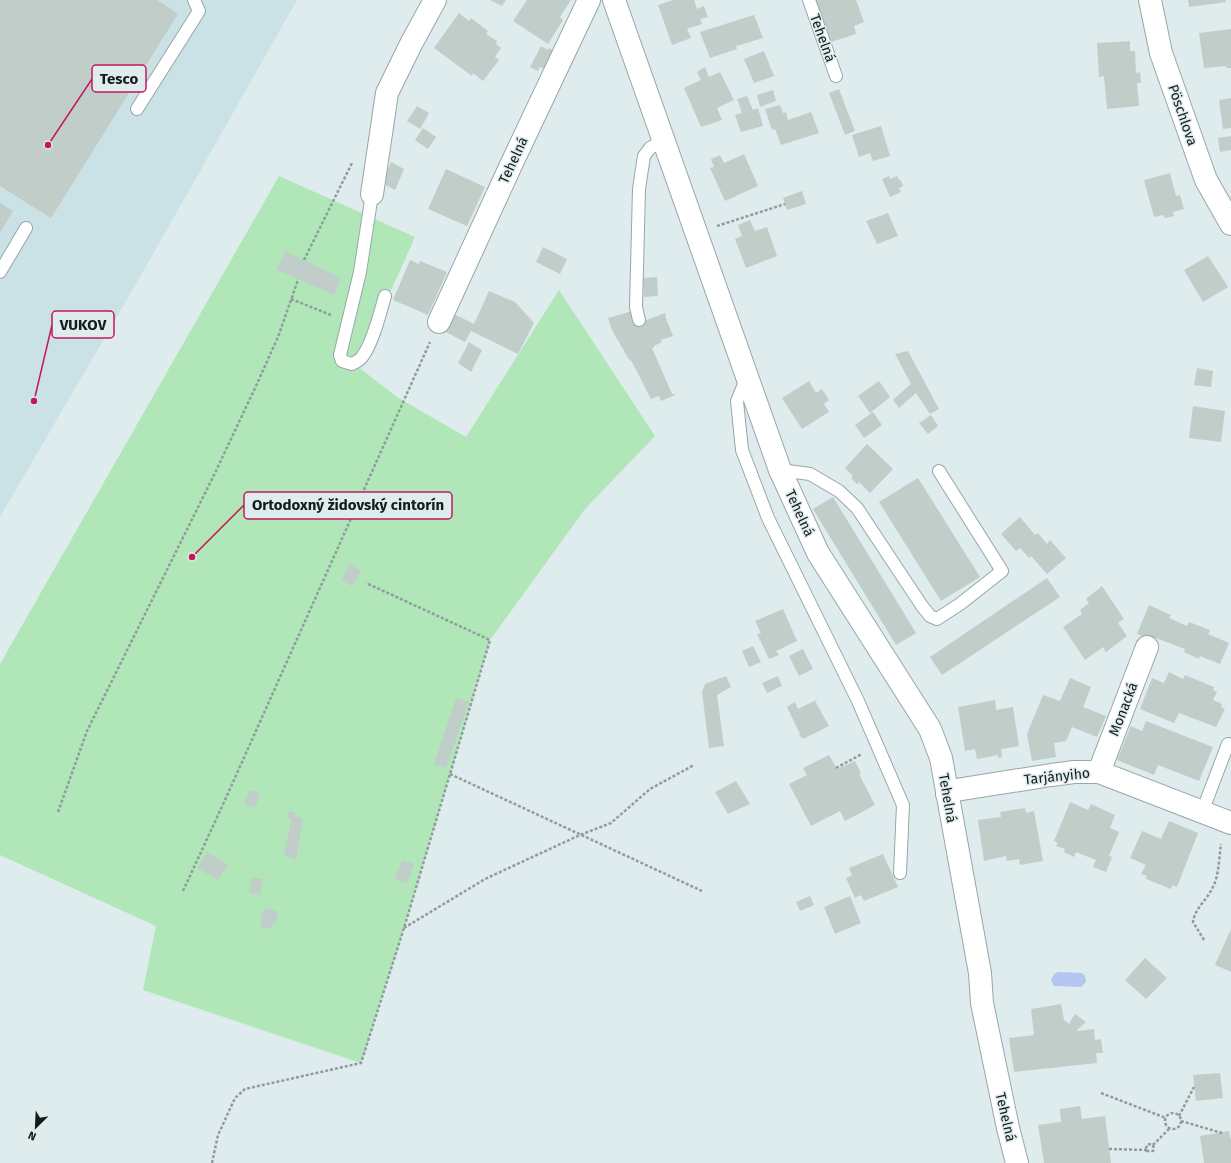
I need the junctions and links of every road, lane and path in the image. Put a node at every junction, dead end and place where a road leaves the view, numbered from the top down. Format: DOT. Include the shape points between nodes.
graph roads {
  1 [pos="435,0"];
  2 [pos="589,0"];
  3 [pos="614,0"];
  4 [pos="809,0"];
  5 [pos="1150,0"];
  6 [pos="197,5"];
  7 [pos="836,76"];
  8 [pos="137,109"];
  9 [pos="664,140"];
  10 [pos="352,162"];
  11 [pos="372,194"];
  12 [pos="785,204"];
  13 [pos="1231,224"];
  14 [pos="26,228"];
  15 [pos="711,228"];
  16 [pos="304,260"];
  17 [pos="0,272"];
  18 [pos="298,280"];
  19 [pos="385,296"];
  20 [pos="291,299"];
  21 [pos="639,320"];
  22 [pos="348,322"];
  23 [pos="439,322"];
  24 [pos="747,377"];
  25 [pos="780,470"];
  26 [pos="939,471"];
  27 [pos="366,584"];
  28 [pos="1147,647"];
  29 [pos="877,745"];
  30 [pos="1231,745"];
  31 [pos="694,765"];
  32 [pos="836,768"];
  33 [pos="1099,772"];
  34 [pos="450,774"];
  35 [pos="948,794"];
  36 [pos="58,812"];
  37 [pos="1202,812"];
  38 [pos="1226,833"];
  39 [pos="580,835"];
  40 [pos="900,873"];
  41 [pos="183,891"];
  42 [pos="702,891"];
  43 [pos="404,928"];
  44 [pos="1204,940"];
  45 [pos="1194,1087"];
  46 [pos="1101,1093"];
  47 [pos="1179,1116"];
  48 [pos="1166,1118"];
  49 [pos="1181,1121"];
  50 [pos="1169,1129"];
  51 [pos="1222,1133"];
  52 [pos="1153,1145"];
  53 [pos="1109,1149"];
  54 [pos="1147,1150"];
  55 [pos="212,1163"];
  56 [pos="1017,1163"];
  1 -- 11 [label="street" via="387,93"];
  2 -- 23 [label="street, Tehelná"];
  3 -- 9 [label="street, Tehelná"];
  4 -- 7 [label="lane, Tehelná"];
  5 -- 13 [label="street, Pöschlova" via="1161,53 1206,180"];
  6 -- 8 [label="lane"];
  9 -- 21 [label="lane" via="650,148 644,156 639,189 636,307"];
  9 -- 24 [label="street, Tehelná"];
  10 -- 16 [label="path"];
  11 -- 22 [label="lane" via="360,272"];
  12 -- 15 [label="path"];
  14 -- 17 [label="lane"];
  18 -- 20 [label="path"];
  19 -- 22 [label="lane" via="366,350 362,358 352,364 342,361 340,355"];
  20 -- 22 [label="path"];
  20 -- 36 [label="path" via="278,337 256,386 87,731"];
  23 -- 41 [label="path"];
  24 -- 25 [label="street, Tehelná"];
  24 -- 29 [label="lane" via="737,401 742,450 768,518 842,667"];
  25 -- 26 [label="lane, Tehelná" via="810,474 839,491 853,504 922,606 930,616 937,619 1002,571"];
  25 -- 35 [label="street, Tehelná" via="818,553 930,729 941,758"];
  27 -- 34 [label="path" via="490,640"];
  28 -- 33 [label="street, Monacká"];
  29 -- 32 [label="path"];
  29 -- 40 [label="lane" via="903,805"];
  30 -- 37 [label="lane" via="1228,744"];
  31 -- 39 [label="path" via="650,789 611,823"];
  33 -- 35 [label="street, Tarjányiho" via="1051,775 956,790"];
  33 -- 37 [label="street, Tarjányiho"];
  34 -- 39 [label="path"];
  34 -- 43 [label="path"];
  35 -- 56 [label="street, Tehelná" via="980,972 982,1003"];
  37 -- 38 [label="street, Tarjányiho"];
  38 -- 44 [label="path" via="1214,885 1194,915 1193,922"];
  39 -- 42 [label="path"];
  39 -- 43 [label="path" via="485,879"];
  43 -- 55 [label="path" via="361,1063 244,1089 235,1098 218,1135"];
  45 -- 47 [label="path"];
  46 -- 48 [label="path"];
  47 -- 48 [label="path" via="1172,1113"];
  47 -- 49 [label="path"];
  48 -- 50 [label="path" via="1165,1122"];
  49 -- 50 [label="path" via="1177,1128"];
  49 -- 51 [label="path"];
  50 -- 52 [label="path"];
  52 -- 54 [label="path" via="1148,1144"];
  52 -- 54 [label="path" via="1153,1151"];
  53 -- 54 [label="path"];
}
